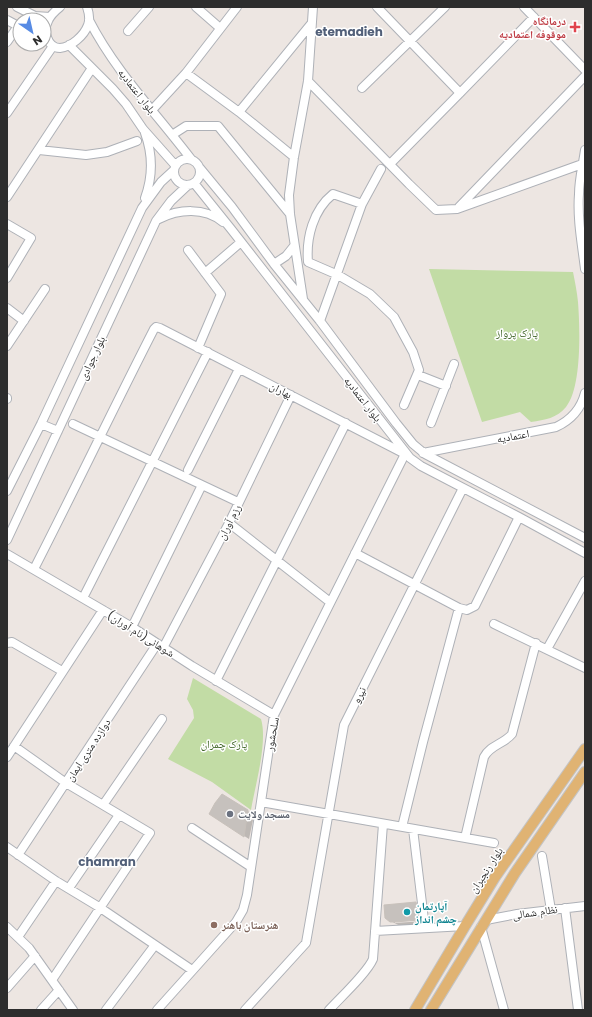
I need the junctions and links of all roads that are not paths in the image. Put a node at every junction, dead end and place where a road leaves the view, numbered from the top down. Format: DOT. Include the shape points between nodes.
graph roads {
  1 [pos="17,7"];
  2 [pos="60,7"];
  3 [pos="87,7"];
  4 [pos="149,7"];
  5 [pos="196,7"];
  6 [pos="238,7"];
  7 [pos="313,7"];
  8 [pos="377,7"];
  9 [pos="445,7"];
  10 [pos="524,7"];
  11 [pos="27,12"];
  12 [pos="52,15"];
  13 [pos="534,17"];
  14 [pos="89,20"];
  15 [pos="311,24"];
  16 [pos="220,28"];
  17 [pos="128,31"];
  18 [pos="410,41"];
  19 [pos="52,44"];
  20 [pos="69,45"];
  21 [pos="42,52"];
  22 [pos="92,68"];
  23 [pos="585,70"];
  24 [pos="186,73"];
  25 [pos="585,76"];
  26 [pos="308,80"];
  27 [pos="362,88"];
  28 [pos="460,94"];
  29 [pos="152,110"];
  30 [pos="238,112"];
  31 [pos="7,113"];
  32 [pos="143,128"];
  33 [pos="172,135"];
  34 [pos="137,141"];
  35 [pos="39,150"];
  36 [pos="585,150"];
  37 [pos="294,157"];
  38 [pos="191,160"];
  39 [pos="390,164"];
  40 [pos="584,164"];
  41 [pos="199,167"];
  42 [pos="174,168"];
  43 [pos="381,169"];
  44 [pos="191,184"];
  45 [pos="7,198"];
  46 [pos="362,204"];
  47 [pos="142,208"];
  48 [pos="457,209"];
  49 [pos="290,214"];
  50 [pos="156,221"];
  51 [pos="7,224"];
  52 [pos="232,229"];
  53 [pos="241,242"];
  54 [pos="583,243"];
  55 [pos="294,246"];
  56 [pos="188,250"];
  57 [pos="296,258"];
  58 [pos="308,262"];
  59 [pos="274,264"];
  60 [pos="585,269"];
  61 [pos="205,273"];
  62 [pos="338,275"];
  63 [pos="7,278"];
  64 [pos="45,289"];
  65 [pos="303,300"];
  66 [pos="7,308"];
  67 [pos="24,321"];
  68 [pos="320,321"];
  69 [pos="7,346"];
  70 [pos="198,348"];
  71 [pos="208,352"];
  72 [pos="454,364"];
  73 [pos="239,368"];
  74 [pos="418,375"];
  75 [pos="446,386"];
  76 [pos="585,393"];
  77 [pos="291,395"];
  78 [pos="404,405"];
  79 [pos="346,423"];
  80 [pos="432,423"];
  81 [pos="41,424"];
  82 [pos="73,424"];
  83 [pos="58,431"];
  84 [pos="101,437"];
  85 [pos="423,453"];
  86 [pos="405,454"];
  87 [pos="152,462"];
  88 [pos="188,470"];
  89 [pos="202,485"];
  90 [pos="463,488"];
  91 [pos="7,491"];
  92 [pos="238,502"];
  93 [pos="519,517"];
  94 [pos="229,523"];
  95 [pos="585,538"];
  96 [pos="7,540"];
  97 [pos="355,553"];
  98 [pos="585,553"];
  99 [pos="7,554"];
  100 [pos="277,562"];
  101 [pos="34,569"];
  102 [pos="585,581"];
  103 [pos="414,584"];
  104 [pos="82,598"];
  105 [pos="330,602"];
  106 [pos="459,608"];
  107 [pos="102,610"];
  108 [pos="494,624"];
  109 [pos="132,627"];
  110 [pos="7,642"];
  111 [pos="536,643"];
  112 [pos="160,646"];
  113 [pos="547,648"];
  114 [pos="585,668"];
  115 [pos="62,671"];
  116 [pos="216,681"];
  117 [pos="274,715"];
  118 [pos="162,719"];
  119 [pos="14,746"];
  120 [pos="585,749"];
  121 [pos="7,757"];
  122 [pos="585,772"];
  123 [pos="66,783"];
  124 [pos="262,802"];
  125 [pos="103,805"];
  126 [pos="329,814"];
  127 [pos="119,815"];
  128 [pos="383,824"];
  129 [pos="402,827"];
  130 [pos="192,828"];
  131 [pos="412,829"];
  132 [pos="464,838"];
  133 [pos="494,843"];
  134 [pos="7,847"];
  135 [pos="18,855"];
  136 [pos="542,856"];
  137 [pos="251,868"];
  138 [pos="56,881"];
  139 [pos="69,888"];
  140 [pos="585,906"];
  141 [pos="100,907"];
  142 [pos="564,908"];
  143 [pos="551,910"];
  144 [pos="484,923"];
  145 [pos="465,926"];
  146 [pos="7,927"];
  147 [pos="425,928"];
  148 [pos="375,931"];
  149 [pos="18,937"];
  150 [pos="155,945"];
  151 [pos="35,956"];
  152 [pos="192,970"];
  153 [pos="52,980"];
  154 [pos="7,988"];
  155 [pos="59,990"];
  156 [pos="41,1010"];
  157 [pos="74,1010"];
  158 [pos="106,1010"];
  159 [pos="157,1010"];
  160 [pos="245,1010"];
  161 [pos="329,1010"];
  162 [pos="415,1010"];
  163 [pos="432,1010"];
  164 [pos="504,1010"];
  165 [pos="578,1010"];
  1 -- 11 [label="street"];
  2 -- 12 [label="street"];
  3 -- 14 [label="street, بلوار اعتمادیه"];
  4 -- 17 [label="street"];
  5 -- 16 [label="street"];
  6 -- 16 [label="street"];
  7 -- 15 [label="street"];
  8 -- 18 [label="street"];
  9 -- 18 [label="street"];
  10 -- 13 [label="street"];
  13 -- 23 [label="street"];
  13 -- 28 [label="street"];
  14 -- 20 [label="street" via="83,34"];
  14 -- 29 [label="street, بلوار اعتمادیه" via="120,70"];
  15 -- 26 [label="street"];
  15 -- 30 [label="street"];
  16 -- 24 [label="street"];
  18 -- 27 [label="street"];
  18 -- 28 [label="street"];
  19 -- 20 [label="street" via="59,48"];
  20 -- 22 [label="street, بلوار اعتمادیه"];
  21 -- 31 [label="street"];
  22 -- 32 [label="street, بلوار اعتمادیه" via="126,104"];
  22 -- 35 [label="street"];
  24 -- 29 [label="street"];
  24 -- 30 [label="street"];
  25 -- 48 [label="street"];
  26 -- 37 [label="street"];
  26 -- 39 [label="street"];
  28 -- 39 [label="street"];
  29 -- 33 [label="street, بلوار اعتمادیه"];
  30 -- 37 [label="street"];
  32 -- 42 [label="street, بلوار اعتمادیه"];
  32 -- 47 [label="street" via="151,155 151,168 150,182"];
  33 -- 38 [label="street, بلوار اعتمادیه"];
  33 -- 49 [label="street" via="186,126 218,126"];
  34 -- 35 [label="street" via="107,152 86,155"];
  35 -- 45 [label="street"];
  36 -- 40 [label="street"];
  37 -- 49 [label="street"];
  38 -- 41 [label="street"];
  38 -- 42 [label="street" via="179,161"];
  39 -- 48 [label="street" via="436,210"];
  40 -- 48 [label="street"];
  40 -- 54 [label="street" via="578,204"];
  41 -- 44 [label="street" via="198,179"];
  41 -- 59 [label="street, بلوار اعتمادیه" via="232,206"];
  42 -- 44 [label="street" via="174,177 178,182"];
  42 -- 47 [label="street, بلوار جوادی"];
  43 -- 46 [label="street"];
  44 -- 50 [label="street, بلوار جوادی" via="171,201"];
  44 -- 52 [label="street, بلوار اعتمادیه"];
  46 -- 58 [label="street" via="333,194 328,198 312,226 307,245"];
  46 -- 62 [label="street"];
  47 -- 81 [label="street, بلوار جوادی"];
  49 -- 55 [label="street"];
  50 -- 52 [label="street" via="175,212 196,211 209,214"];
  50 -- 83 [label="street, بلوار جوادی"];
  51 -- 63 [label="street" via="31,238"];
  52 -- 53 [label="street, بلوار اعتمادیه"];
  53 -- 61 [label="street"];
  53 -- 86 [label="street, بلوار اعتمادیه"];
  54 -- 60 [label="street"];
  55 -- 57 [label="street"];
  55 -- 59 [label="street" via="286,256"];
  56 -- 61 [label="street"];
  57 -- 58 [label="street"];
  57 -- 65 [label="street"];
  58 -- 62 [label="street"];
  59 -- 65 [label="street, بلوار اعتمادیه"];
  61 -- 70 [label="street" via="222,294"];
  62 -- 68 [label="street"];
  62 -- 74 [label="street" via="370,294 394,317 413,352 420,370"];
  64 -- 67 [label="street"];
  65 -- 68 [label="street, بلوار اعتمادیه"];
  66 -- 67 [label="street"];
  67 -- 69 [label="street"];
  68 -- 85 [label="street, بلوار اعتمادیه" via="396,423"];
  70 -- 71 [label="street, بهاران"];
  70 -- 84 [label="street, بهاران" via="156,327"];
  71 -- 73 [label="street, بهاران"];
  71 -- 87 [label="street"];
  72 -- 75 [label="street"];
  73 -- 77 [label="street, بهاران"];
  73 -- 88 [label="street"];
  74 -- 75 [label="street"];
  74 -- 78 [label="street"];
  75 -- 80 [label="street"];
  76 -- 85 [label="street, اعتمادیه" via="576,413 556,427"];
  77 -- 79 [label="street, بهاران"];
  77 -- 92 [label="street, رزم آوران"];
  79 -- 86 [label="street, بهاران"];
  79 -- 100 [label="street"];
  81 -- 83 [label="street"];
  81 -- 91 [label="street, بلوار جوادی"];
  82 -- 84 [label="street"];
  83 -- 96 [label="street, بلوار جوادی"];
  84 -- 87 [label="street"];
  84 -- 101 [label="street"];
  85 -- 95 [label="street, بلوار اعتمادیه"];
  86 -- 90 [label="street, بلوار اعتمادیه" via="421,466"];
  86 -- 97 [label="street, سلحشور"];
  87 -- 89 [label="street"];
  87 -- 104 [label="street"];
  89 -- 92 [label="street"];
  89 -- 109 [label="street"];
  90 -- 93 [label="street, بلوار اعتمادیه"];
  90 -- 103 [label="street, نیرو"];
  92 -- 94 [label="street, رزم آوران"];
  93 -- 98 [label="street, بلوار اعتمادیه"];
  93 -- 106 [label="street" via="474,606 467,610"];
  94 -- 100 [label="street"];
  94 -- 112 [label="street, رزم آوران"];
  97 -- 103 [label="street"];
  97 -- 105 [label="street, سلحشور"];
  99 -- 101 [label="street, شوهانی(نام آوران)"];
  100 -- 105 [label="street"];
  100 -- 116 [label="street"];
  101 -- 104 [label="street, شوهانی(نام آوران)"];
  102 -- 113 [label="street"];
  103 -- 106 [label="street"];
  103 -- 126 [label="street, نیرو" via="344,725"];
  104 -- 107 [label="street, شوهانی(نام آوران)"];
  105 -- 117 [label="street, سلحشور"];
  106 -- 129 [label="street"];
  107 -- 109 [label="street, شوهانی(نام آوران)"];
  107 -- 115 [label="street"];
  108 -- 111 [label="street"];
  109 -- 112 [label="street, شوهانی(نام آوران)"];
  110 -- 115 [label="street" via="12,642"];
  111 -- 113 [label="street"];
  111 -- 132 [label="street" via="512,734 489,750 484,757"];
  112 -- 116 [label="street, شوهانی(نام آوران)"];
  112 -- 123 [label="street, دوازده متری ایمان"];
  113 -- 114 [label="street"];
  115 -- 119 [label="street"];
  116 -- 117 [label="street, شوهانی(نام آوران)"];
  117 -- 124 [label="street, سلحشور"];
  118 -- 125 [label="street"];
  119 -- 121 [label="street"];
  119 -- 123 [label="street"];
  120 -- 145 [label="main road, بلوار رنجبران" via="533,822"];
  122 -- 144 [label="main road" via="515,873"];
  123 -- 125 [label="street"];
  123 -- 135 [label="street, دوازده متری ایمان"];
  124 -- 126 [label="street"];
  124 -- 137 [label="street, سلحشور"];
  125 -- 127 [label="street"];
  126 -- 128 [label="street"];
  126 -- 160 [label="street, نیرو" via="306,943"];
  127 -- 139 [label="street"];
  127 -- 141 [label="street" via="150,833"];
  128 -- 129 [label="street"];
  128 -- 148 [label="street"];
  129 -- 131 [label="street"];
  130 -- 137 [label="street"];
  131 -- 132 [label="street"];
  131 -- 147 [label="street"];
  132 -- 133 [label="street"];
  134 -- 135 [label="street"];
  135 -- 138 [label="street"];
  136 -- 143 [label="street"];
  137 -- 152 [label="street, سلحشور" via="247,895 240,916"];
  138 -- 139 [label="street"];
  138 -- 149 [label="street"];
  139 -- 141 [label="street"];
  140 -- 142 [label="street, نظام شمالی"];
  141 -- 150 [label="street"];
  141 -- 153 [label="street"];
  142 -- 143 [label="street, نظام شمالی"];
  142 -- 165 [label="street"];
  143 -- 144 [label="street, نظام شمالی"];
  144 -- 163 [label="main road"];
  144 -- 164 [label="street"];
  145 -- 147 [label="street"];
  145 -- 162 [label="main road, بلوار رنجبران"];
  146 -- 149 [label="street"];
  147 -- 148 [label="street"];
  148 -- 161 [label="street" via="370,965"];
  149 -- 151 [label="street"];
  150 -- 152 [label="street"];
  150 -- 158 [label="street"];
  151 -- 153 [label="street"];
  151 -- 154 [label="street"];
  152 -- 159 [label="street, سلحشور"];
  153 -- 155 [label="street"];
  155 -- 156 [label="street"];
  155 -- 157 [label="street"];
}
